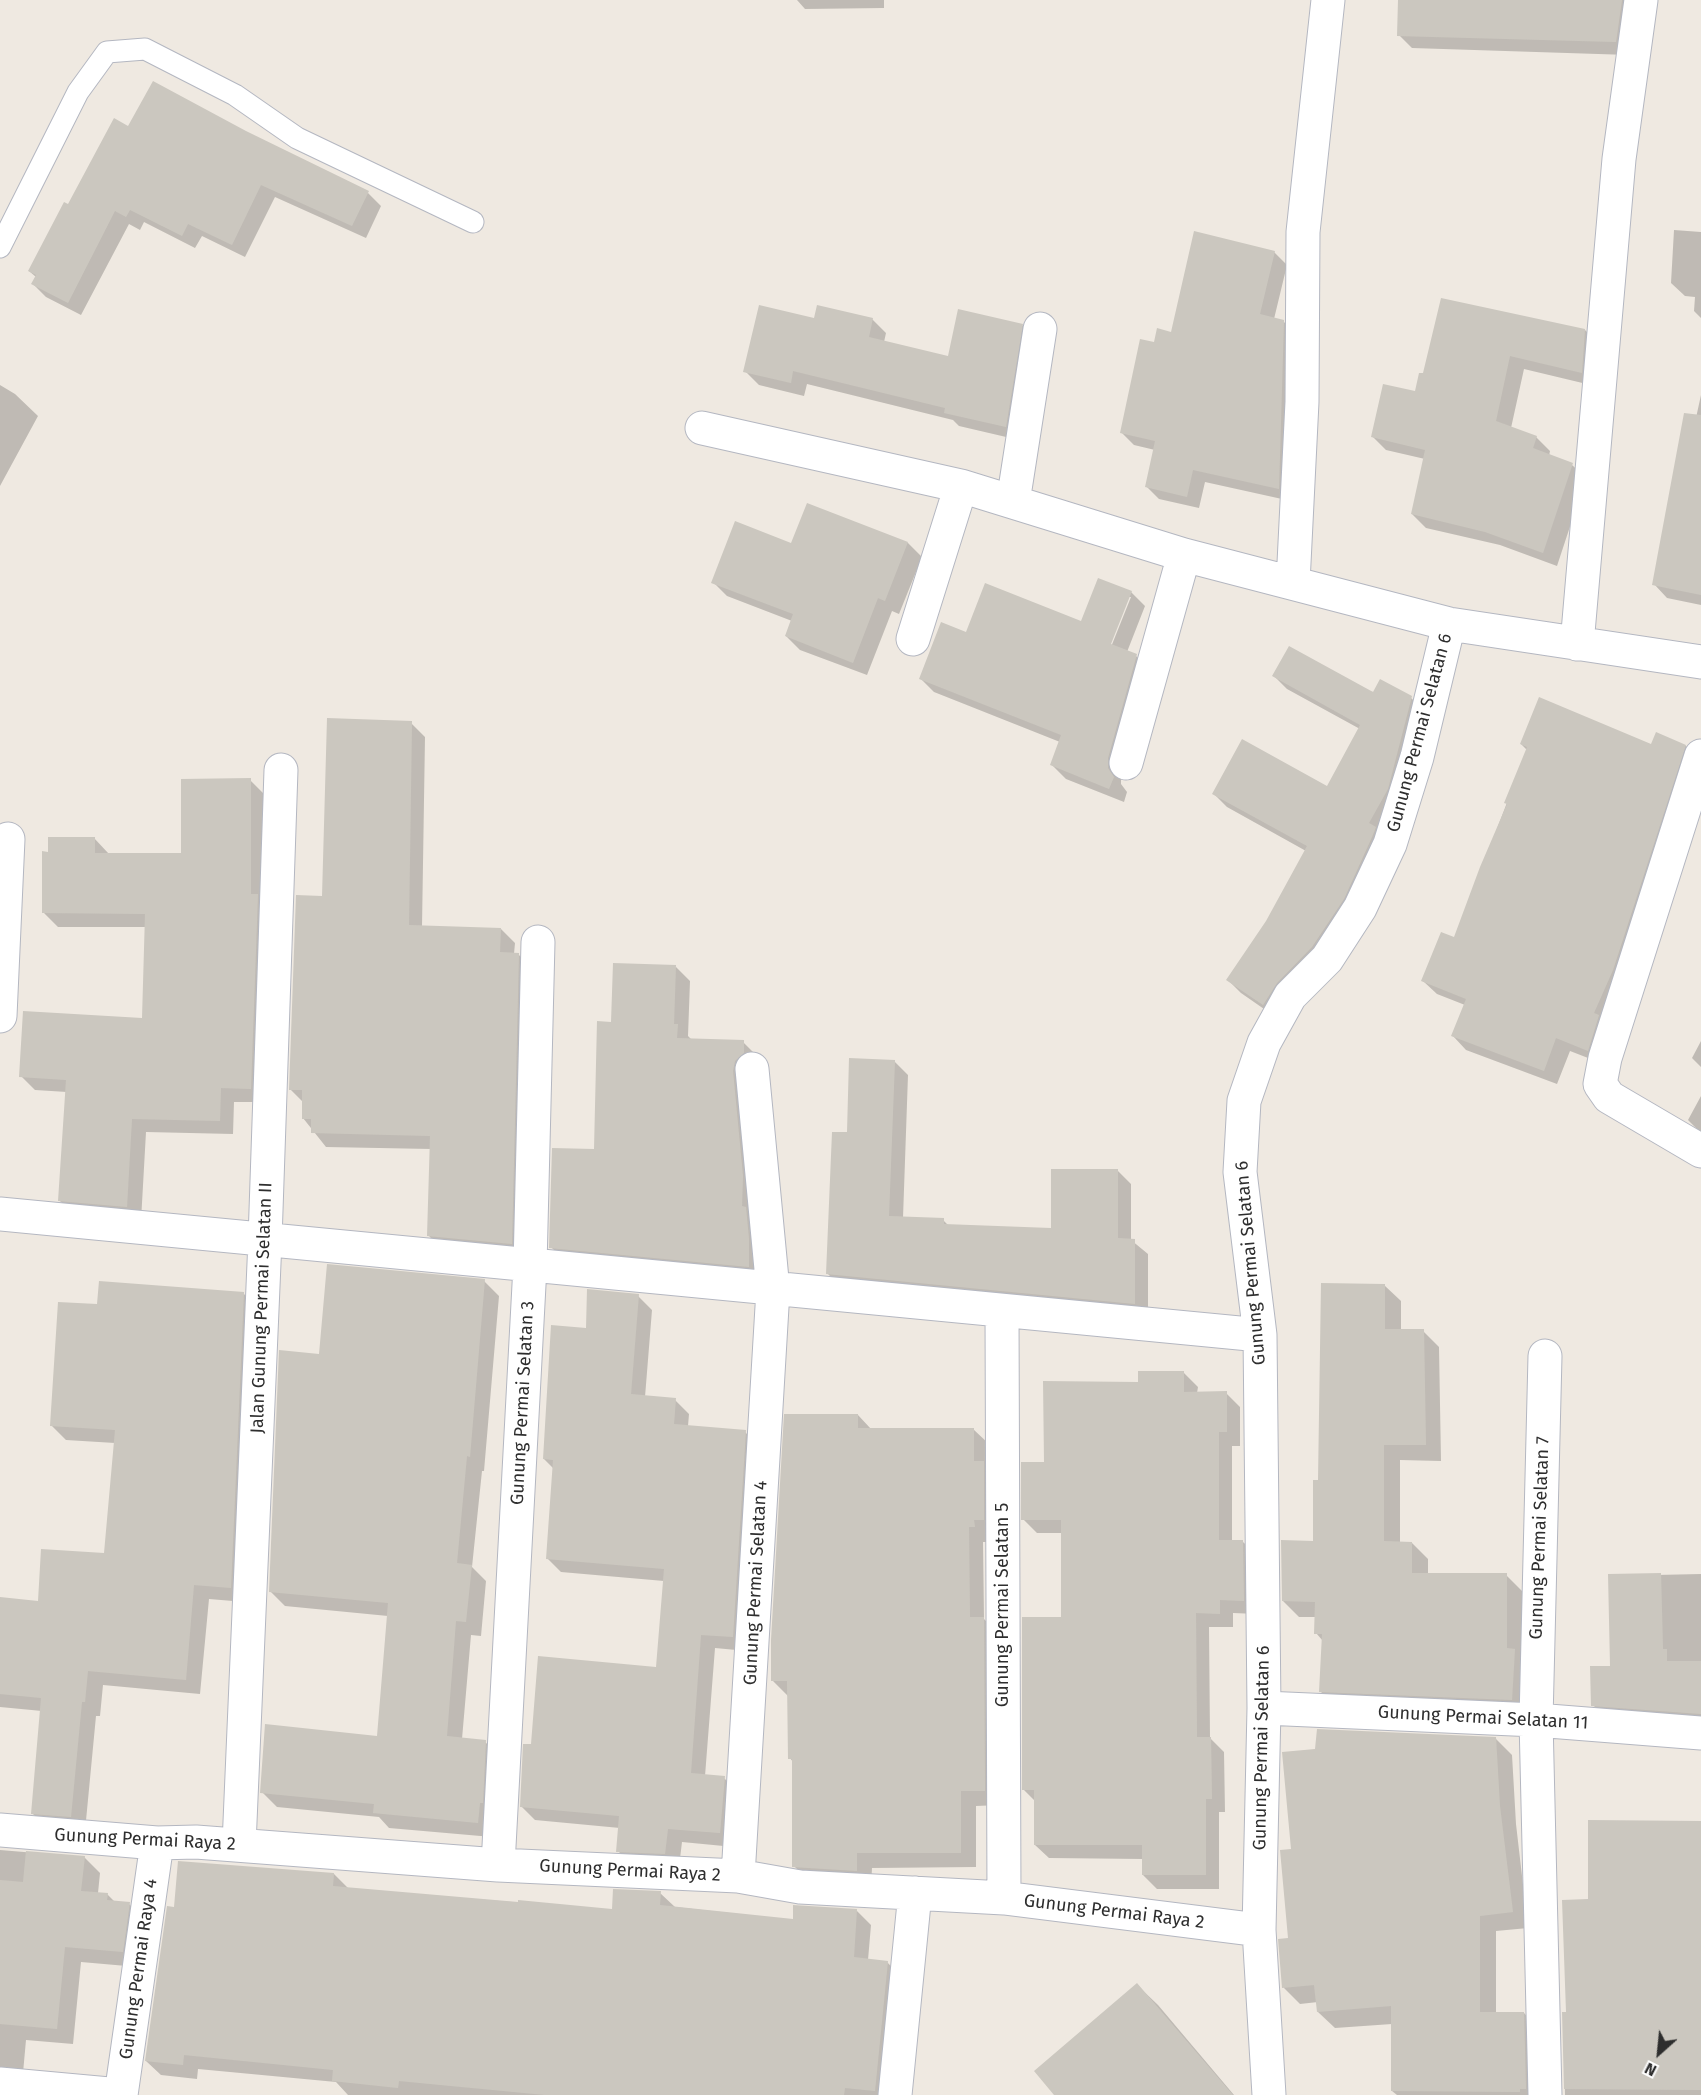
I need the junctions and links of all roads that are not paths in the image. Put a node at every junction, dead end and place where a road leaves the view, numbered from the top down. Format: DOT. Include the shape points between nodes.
graph roads {
  1 [pos="1328,0"];
  2 [pos="1641,0"];
  3 [pos="473,222"];
  4 [pos="0,247"];
  5 [pos="1040,329"];
  6 [pos="702,428"];
  7 [pos="961,486"];
  8 [pos="1013,502"];
  9 [pos="1184,555"];
  10 [pos="1293,584"];
  11 [pos="1449,624"];
  12 [pos="913,639"];
  13 [pos="1577,644"];
  14 [pos="1701,662"];
  15 [pos="1701,756"];
  16 [pos="1126,763"];
  17 [pos="281,770"];
  18 [pos="8,839"];
  19 [pos="538,942"];
  20 [pos="0,1016"];
  21 [pos="752,1069"];
  22 [pos="1701,1151"];
  23 [pos="0,1214"];
  24 [pos="265,1240"];
  25 [pos="530,1266"];
  26 [pos="773,1290"];
  27 [pos="1002,1312"];
  28 [pos="1260,1335"];
  29 [pos="1545,1356"];
  30 [pos="1264,1708"];
  31 [pos="1536,1720"];
  32 [pos="1701,1732"];
  33 [pos="0,1830"];
  34 [pos="157,1843"];
  35 [pos="239,1845"];
  36 [pos="498,1865"];
  37 [pos="738,1876"];
  38 [pos="915,1893"];
  39 [pos="1004,1898"];
  40 [pos="1259,1930"];
  41 [pos="0,2084"];
  42 [pos="120,2095"];
  43 [pos="895,2095"];
  44 [pos="1269,2095"];
  45 [pos="1545,2095"];
  1 -- 10 [label="street" via="1303,232 1302,402"];
  2 -- 13 [label="street" via="1619,159"];
  3 -- 4 [label="lane" via="297,138 235,94 145,49 107,52 78,92"];
  5 -- 8 [label="street"];
  6 -- 7 [label="street"];
  7 -- 8 [label="street"];
  7 -- 12 [label="street"];
  8 -- 9 [label="street"];
  9 -- 10 [label="street"];
  9 -- 16 [label="street"];
  10 -- 11 [label="street"];
  11 -- 13 [label="street"];
  11 -- 28 [label="street, Gunung Permai Selatan 6" via="1417,757 1390,844 1360,908 1328,959 1290,996 1264,1043 1245,1101 1240,1172"];
  13 -- 14 [label="street"];
  15 -- 22 [label="street" via="1600,1084 1609,1097"];
  17 -- 24 [label="street, Jalan Gunung Permai Selatan II"];
  18 -- 20 [label="street"];
  19 -- 25 [label="street, Gunung Permai Selatan 3"];
  21 -- 26 [label="street, Gunung Permai Selatan 4"];
  23 -- 24 [label="street"];
  24 -- 25 [label="street"];
  24 -- 35 [label="street, Jalan Gunung Permai Selatan II"];
  25 -- 26 [label="street"];
  25 -- 36 [label="street, Gunung Permai Selatan 3"];
  26 -- 27 [label="street"];
  26 -- 37 [label="street, Gunung Permai Selatan 4"];
  27 -- 28 [label="street"];
  27 -- 39 [label="street, Gunung Permai Selatan 5"];
  28 -- 30 [label="street, Gunung Permai Selatan 6"];
  29 -- 31 [label="street, Gunung Permai Selatan 7"];
  30 -- 31 [label="street, Gunung Permai Selatan 11"];
  30 -- 40 [label="street, Gunung Permai Selatan 6"];
  31 -- 32 [label="street, Gunung Permai Selatan 11"];
  31 -- 45 [label="street, Gunung Permai Selatan 7"];
  33 -- 34 [label="street, Gunung Permai Raya 2"];
  34 -- 35 [label="street, Gunung Permai Raya 2"];
  34 -- 42 [label="street, Gunung Permai Raya 4"];
  35 -- 36 [label="street, Gunung Permai Raya 2"];
  36 -- 37 [label="street, Gunung Permai Raya 2"];
  37 -- 38 [label="street, Gunung Permai Raya 2" via="800,1887"];
  38 -- 39 [label="street, Gunung Permai Raya 2"];
  38 -- 43 [label="street"];
  39 -- 40 [label="street, Gunung Permai Raya 2"];
  40 -- 44 [label="street, Gunung Permai Selatan 6"];
  41 -- 42 [label="street"];
}
